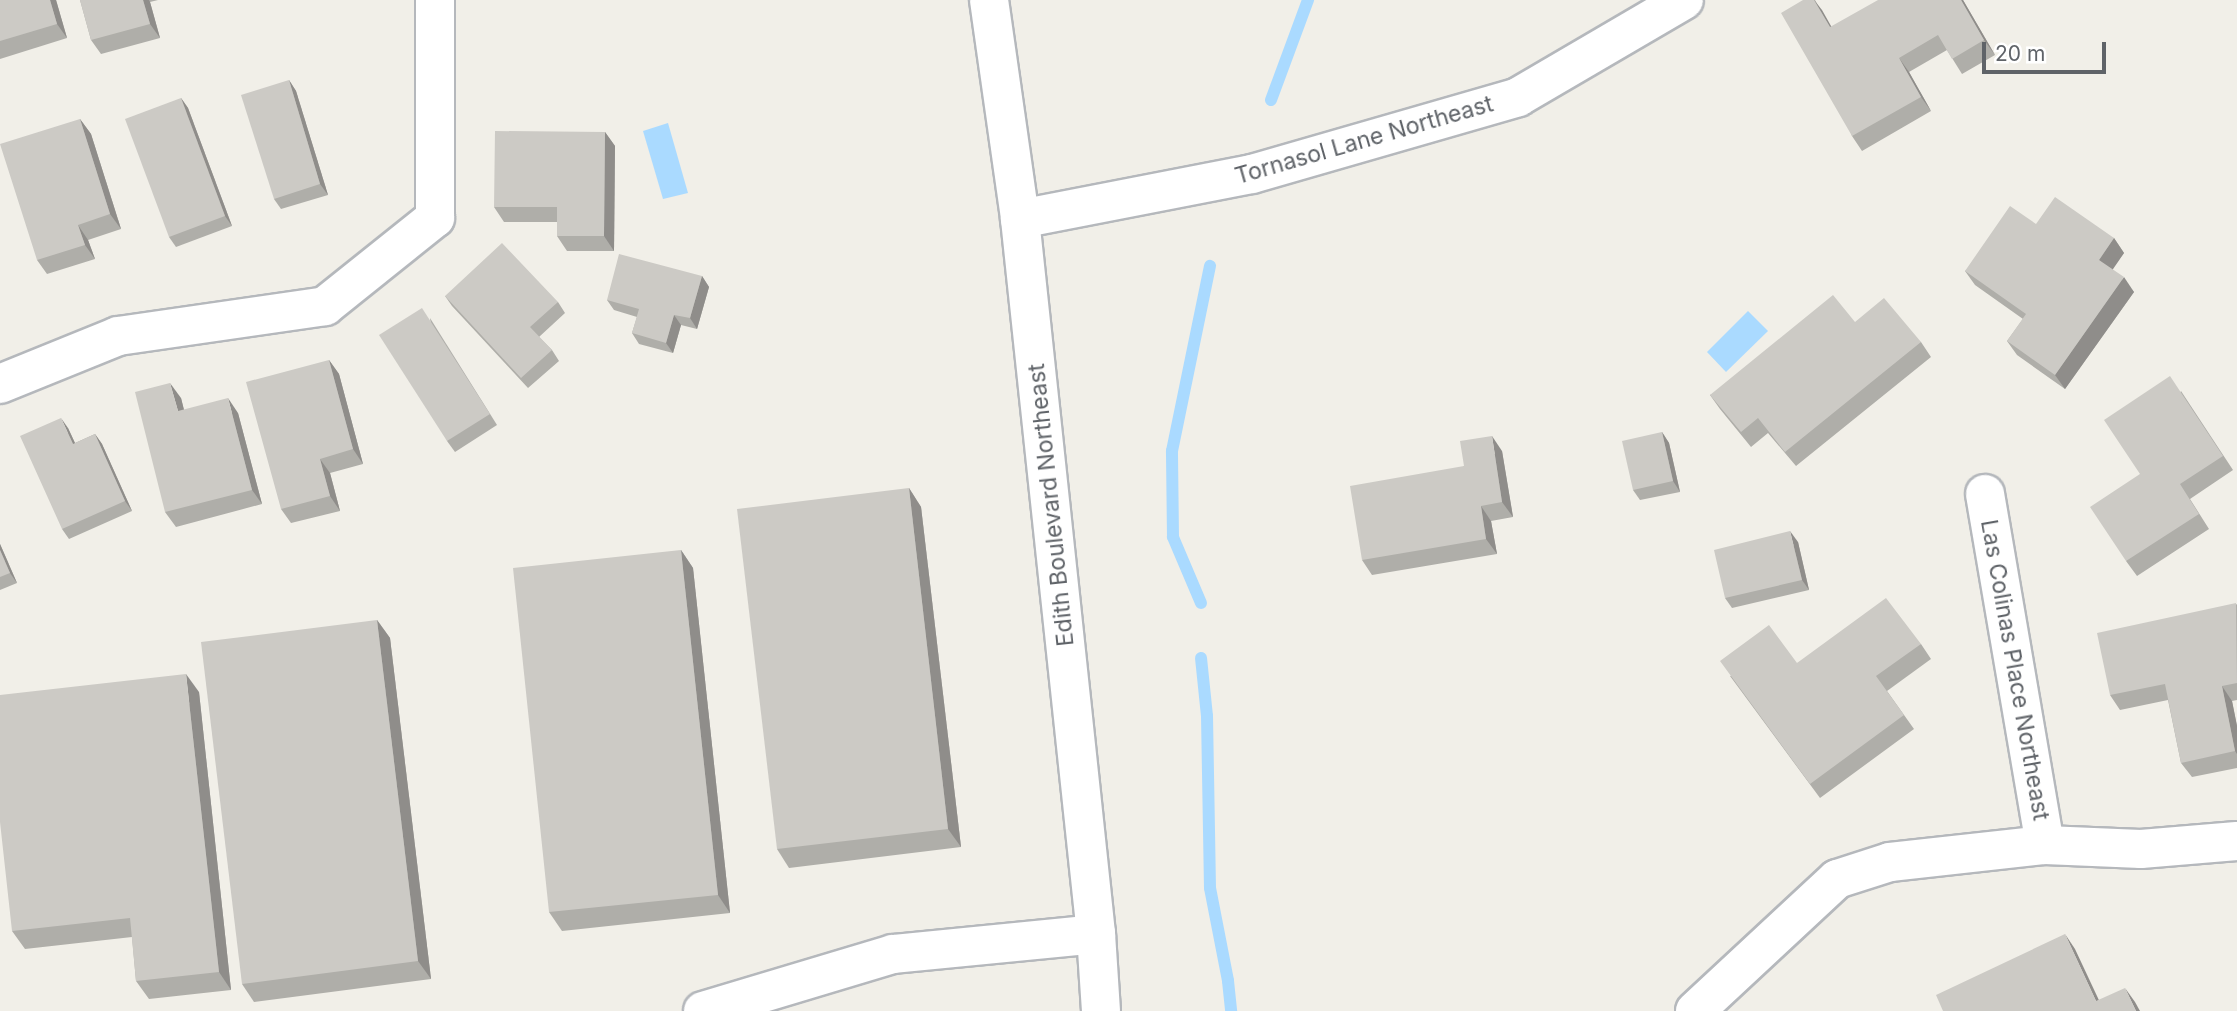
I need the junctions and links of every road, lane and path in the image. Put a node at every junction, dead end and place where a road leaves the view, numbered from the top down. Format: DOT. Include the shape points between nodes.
graph roads {
  1 [pos="435,0"];
  2 [pos="989,0"];
  3 [pos="1684,0"];
  4 [pos="1020,219"];
  5 [pos="0,384"];
  6 [pos="1984,494"];
  7 [pos="2237,841"];
  8 [pos="2045,845"];
  9 [pos="1096,934"];
  10 [pos="703,1011"];
  11 [pos="1101,1011"];
  12 [pos="1695,1011"];
  1 -- 5 [label="street" via="435,218 325,306 118,337"];
  2 -- 4 [label="street, Edith Boulevard Northeast"];
  3 -- 4 [label="street, Tornasol Lane Northeast" via="1518,97 1252,174"];
  4 -- 9 [label="street, Edith Boulevard Northeast"];
  6 -- 8 [label="street, Las Colinas Place Northeast"];
  7 -- 8 [label="street" via="2141,849"];
  8 -- 12 [label="street" via="1890,862 1837,879"];
  9 -- 10 [label="street" via="893,954"];
  9 -- 11 [label="street, Edith Boulevard Northeast"];
}
